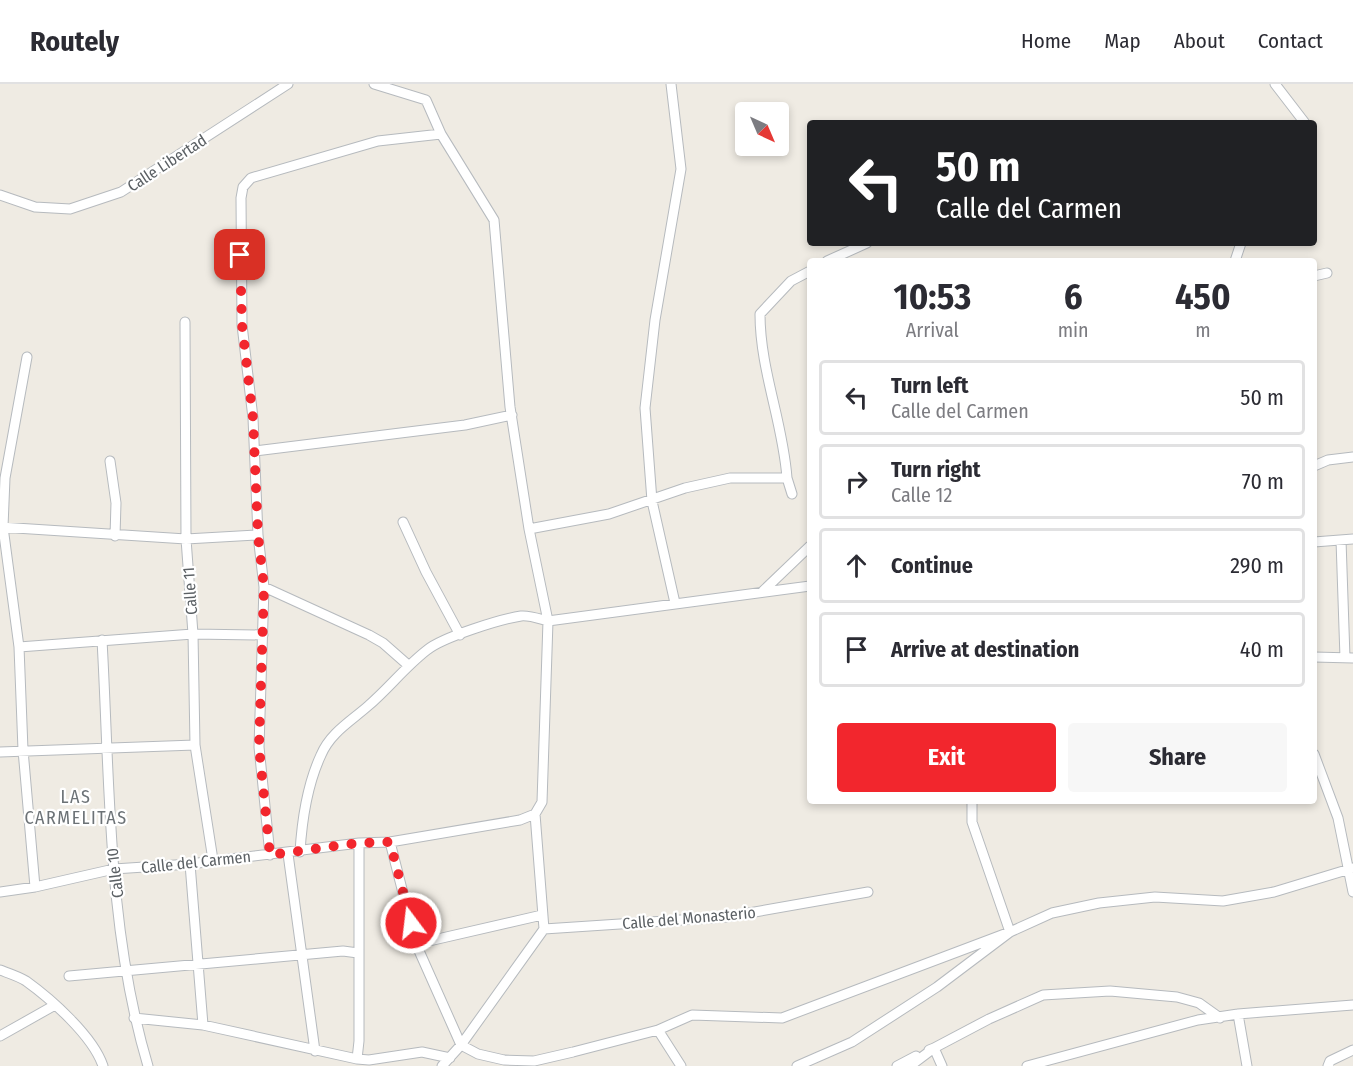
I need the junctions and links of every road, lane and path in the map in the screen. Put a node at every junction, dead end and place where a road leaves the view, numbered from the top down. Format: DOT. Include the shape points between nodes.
graph roads {
  1 [pos="288,84"];
  2 [pos="374,84"];
  3 [pos="671,84"];
  4 [pos="1275,84"];
  5 [pos="1303,120"];
  6 [pos="441,134"];
  7 [pos="0,195"];
  8 [pos="860,246"];
  9 [pos="834,258"];
  10 [pos="807,273"];
  11 [pos="1327,273"];
  12 [pos="1317,275"];
  13 [pos="185,322"];
  14 [pos="27,357"];
  15 [pos="512,415"];
  16 [pos="255,451"];
  17 [pos="1353,457"];
  18 [pos="110,461"];
  19 [pos="1317,465"];
  20 [pos="787,477"];
  21 [pos="792,494"];
  22 [pos="652,501"];
  23 [pos="403,522"];
  24 [pos="2,527"];
  25 [pos="528,529"];
  26 [pos="258,535"];
  27 [pos="115,536"];
  28 [pos="186,539"];
  29 [pos="1353,539"];
  30 [pos="1341,540"];
  31 [pos="1317,542"];
  32 [pos="807,549"];
  33 [pos="807,586"];
  34 [pos="264,587"];
  35 [pos="763,591"];
  36 [pos="675,603"];
  37 [pos="548,621"];
  38 [pos="193,634"];
  39 [pos="263,635"];
  40 [pos="460,635"];
  41 [pos="102,640"];
  42 [pos="19,647"];
  43 [pos="1317,657"];
  44 [pos="1349,658"];
  45 [pos="408,665"];
  46 [pos="195,745"];
  47 [pos="108,748"];
  48 [pos="23,750"];
  49 [pos="0,752"];
  50 [pos="1317,762"];
  51 [pos="972,804"];
  52 [pos="535,814"];
  53 [pos="390,842"];
  54 [pos="358,843"];
  55 [pos="300,852"];
  56 [pos="288,854"];
  57 [pos="270,855"];
  58 [pos="213,860"];
  59 [pos="190,864"];
  60 [pos="1352,868"];
  61 [pos="114,869"];
  62 [pos="35,887"];
  63 [pos="0,892"];
  64 [pos="868,892"];
  65 [pos="1353,892"];
  66 [pos="542,915"];
  67 [pos="544,929"];
  68 [pos="1010,932"];
  69 [pos="416,944"];
  70 [pos="358,952"];
  71 [pos="304,954"];
  72 [pos="198,965"];
  73 [pos="0,970"];
  74 [pos="127,971"];
  75 [pos="69,976"];
  76 [pos="55,1005"];
  77 [pos="1353,1005"];
  78 [pos="1238,1014"];
  79 [pos="134,1018"];
  80 [pos="1220,1018"];
  81 [pos="203,1025"];
  82 [pos="658,1030"];
  83 [pos="0,1036"];
  84 [pos="461,1045"];
  85 [pos="934,1048"];
  86 [pos="1353,1050"];
  87 [pos="315,1051"];
  88 [pos="450,1058"];
  89 [pos="357,1059"];
  90 [pos="103,1066"];
  91 [pos="148,1066"];
  92 [pos="442,1066"];
  93 [pos="681,1066"];
  94 [pos="797,1066"];
  95 [pos="897,1066"];
  96 [pos="910,1066"];
  97 [pos="942,1066"];
  98 [pos="1027,1066"];
  99 [pos="1247,1066"];
  100 [pos="1328,1066"];
  1 -- 7 [label="street, Calle Libertad" via="122,192 70,209 35,207"];
  2 -- 6 [label="street" via="426,100"];
  3 -- 22 [label="street" via="681,170 655,320 645,408"];
  4 -- 5 [label="street"];
  6 -- 15 [label="street" via="494,220"];
  6 -- 16 [label="street" via="378,141 251,178 243,187 242,325"];
  8 -- 9 [label="street"];
  10 -- 20 [label="street" via="791,281 760,314 760,340 785,450"];
  11 -- 12 [label="street"];
  13 -- 28 [label="street, Calle 11"];
  14 -- 24 [label="street" via="5,478"];
  15 -- 16 [label="street" via="465,425"];
  15 -- 25 [label="street"];
  16 -- 26 [label="street"];
  17 -- 19 [label="street"];
  18 -- 27 [label="street" via="116,503"];
  20 -- 21 [label="street"];
  20 -- 22 [label="street" via="730,478 685,488"];
  22 -- 25 [label="street" via="609,514"];
  22 -- 36 [label="street"];
  23 -- 40 [label="street"];
  24 -- 27 [label="street"];
  24 -- 42 [label="street"];
  25 -- 37 [label="street"];
  26 -- 28 [label="street"];
  26 -- 34 [label="street"];
  27 -- 28 [label="street"];
  28 -- 38 [label="street, Calle 11"];
  29 -- 30 [label="street"];
  30 -- 31 [label="street"];
  30 -- 44 [label="street"];
  32 -- 35 [label="street"];
  33 -- 35 [label="street"];
  34 -- 39 [label="street"];
  34 -- 45 [label="street" via="369,635"];
  35 -- 36 [label="street"];
  36 -- 37 [label="street"];
  37 -- 40 [label="street" via="523,615"];
  37 -- 52 [label="street" via="542,802"];
  38 -- 39 [label="street"];
  38 -- 41 [label="street"];
  38 -- 46 [label="street, Calle 11"];
  39 -- 57 [label="street" via="259,747"];
  40 -- 45 [label="street" via="430,647"];
  41 -- 42 [label="street"];
  41 -- 47 [label="street, Calle 10"];
  42 -- 48 [label="street"];
  43 -- 44 [label="street"];
  45 -- 55 [label="street" via="369,706 336,733 321,753 307,800"];
  46 -- 47 [label="street"];
  46 -- 58 [label="street, Calle 11"];
  47 -- 48 [label="street"];
  47 -- 61 [label="street, Calle 10"];
  48 -- 49 [label="street"];
  48 -- 62 [label="street"];
  50 -- 60 [label="street"];
  51 -- 68 [label="street" via="972,822"];
  52 -- 53 [label="street, Calle del Carmen" via="520,820"];
  52 -- 66 [label="street"];
  53 -- 54 [label="street, Calle del Carmen"];
  53 -- 69 [label="street"];
  54 -- 55 [label="street, Calle del Carmen"];
  54 -- 70 [label="street"];
  55 -- 56 [label="street, Calle del Carmen"];
  56 -- 57 [label="street, Calle del Carmen"];
  56 -- 71 [label="street"];
  57 -- 58 [label="street, Calle del Carmen"];
  58 -- 59 [label="street, Calle del Carmen"];
  59 -- 61 [label="street, Calle del Carmen"];
  59 -- 72 [label="street"];
  60 -- 65 [label="street"];
  60 -- 68 [label="street" via="1274,892 1223,901 1155,897 1099,903 1052,913"];
  61 -- 62 [label="street, Calle del Carmen"];
  61 -- 74 [label="street, Calle 10"];
  62 -- 63 [label="street, Calle del Carmen"];
  64 -- 67 [label="street, Calle del Monasterio" via="726,917"];
  66 -- 67 [label="street"];
  66 -- 69 [label="street"];
  67 -- 84 [label="street"];
  68 -- 82 [label="street" via="782,1018 692,1015"];
  68 -- 94 [label="street" via="937,987 852,1042"];
  69 -- 84 [label="street"];
  70 -- 71 [label="street"];
  70 -- 89 [label="street"];
  71 -- 72 [label="street"];
  71 -- 87 [label="street"];
  72 -- 74 [label="street"];
  72 -- 81 [label="street"];
  73 -- 76 [label="street" via="24,979"];
  74 -- 75 [label="street"];
  74 -- 79 [label="street, Calle 10"];
  76 -- 83 [label="street"];
  76 -- 90 [label="street" via="87,1040"];
  77 -- 78 [label="street"];
  78 -- 80 [label="street"];
  78 -- 99 [label="street"];
  79 -- 81 [label="street"];
  79 -- 91 [label="street, Calle 10"];
  80 -- 85 [label="street" via="1199,1004 1177,997 1110,990 1043,995"];
  80 -- 98 [label="street" via="1198,1020"];
  81 -- 87 [label="street"];
  82 -- 84 [label="street" via="534,1061 504,1060"];
  82 -- 93 [label="street"];
  84 -- 88 [label="street"];
  85 -- 95 [label="street"];
  85 -- 96 [label="street"];
  85 -- 97 [label="street"];
  86 -- 100 [label="street" via="1330,1061"];
  87 -- 89 [label="street"];
  88 -- 89 [label="street" via="422,1052"];
  88 -- 92 [label="street"];
}
